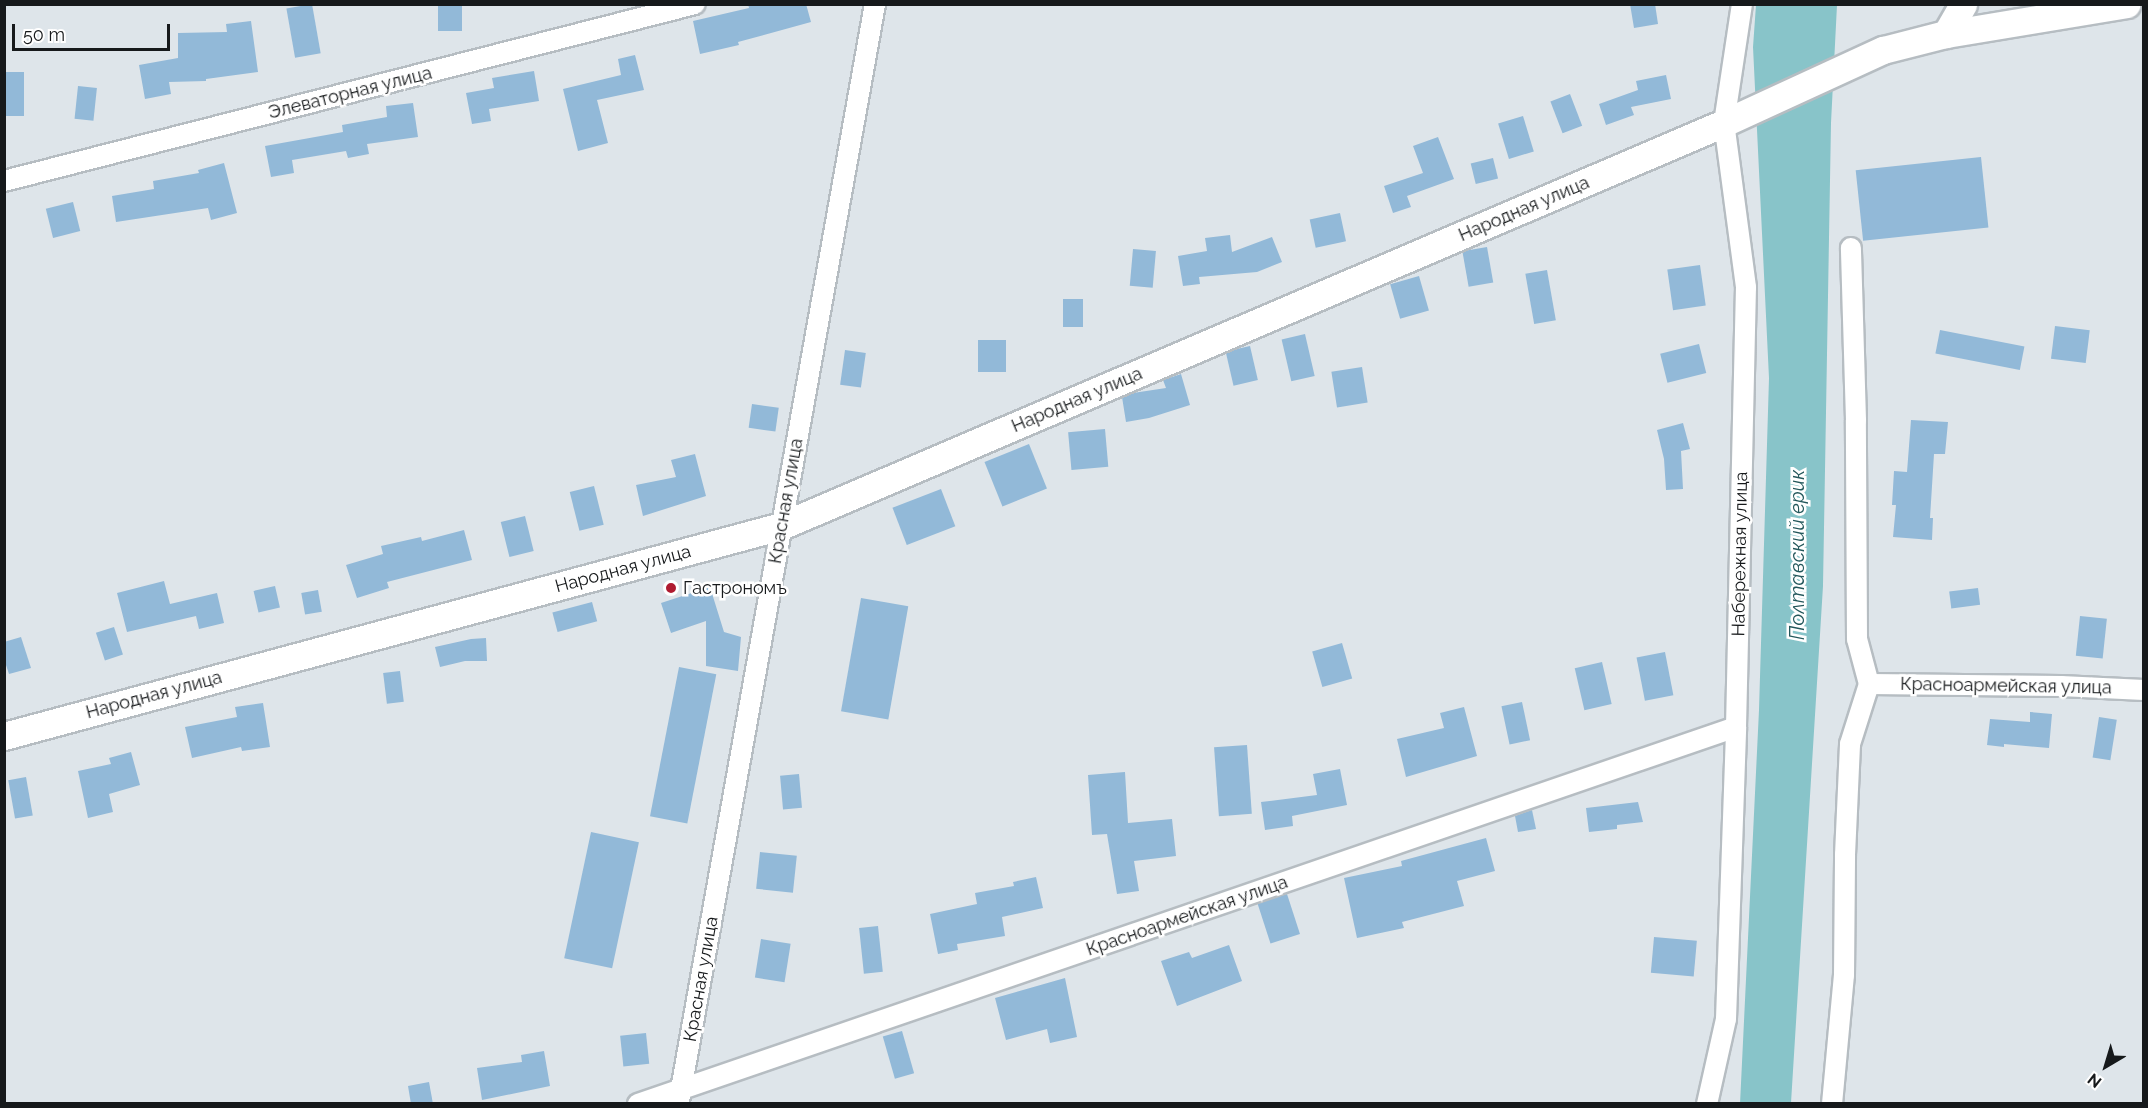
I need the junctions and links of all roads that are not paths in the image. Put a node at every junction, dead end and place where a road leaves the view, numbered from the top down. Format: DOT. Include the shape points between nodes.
graph roads {
  1 [pos="695,4"];
  2 [pos="874,4"];
  3 [pos="1742,4"];
  4 [pos="1963,4"];
  5 [pos="2127,4"];
  6 [pos="1947,33"];
  7 [pos="1724,123"];
  8 [pos="4,181"];
  9 [pos="1851,248"];
  10 [pos="781,526"];
  11 [pos="1869,684"];
  12 [pos="2144,690"];
  13 [pos="1736,727"];
  14 [pos="4,736"];
  15 [pos="680,1097"];
  16 [pos="638,1104"];
  17 [pos="1707,1104"];
  18 [pos="1832,1104"];
  1 -- 8 [label="street, Элеваторная улица"];
  2 -- 10 [label="street, Красная улица"];
  3 -- 7 [label="street, Набережная улица"];
  4 -- 6 [label="main road"];
  5 -- 6 [label="main road, Народная улица"];
  6 -- 7 [label="main road, Народная улица" via="1883,50"];
  7 -- 10 [label="main road, Народная улица"];
  7 -- 13 [label="street, Набережная улица" via="1746,287"];
  9 -- 11 [label="street" via="1857,639"];
  10 -- 14 [label="main road, Народная улица"];
  10 -- 15 [label="street, Красная улица"];
  11 -- 12 [label="street, Красноармейская улица"];
  11 -- 18 [label="street" via="1850,744 1844,975"];
  13 -- 15 [label="street, Красноармейская улица"];
  13 -- 17 [label="street, Набережная улица" via="1726,1019"];
  15 -- 16 [label="street, Красноармейская улица"];
}
